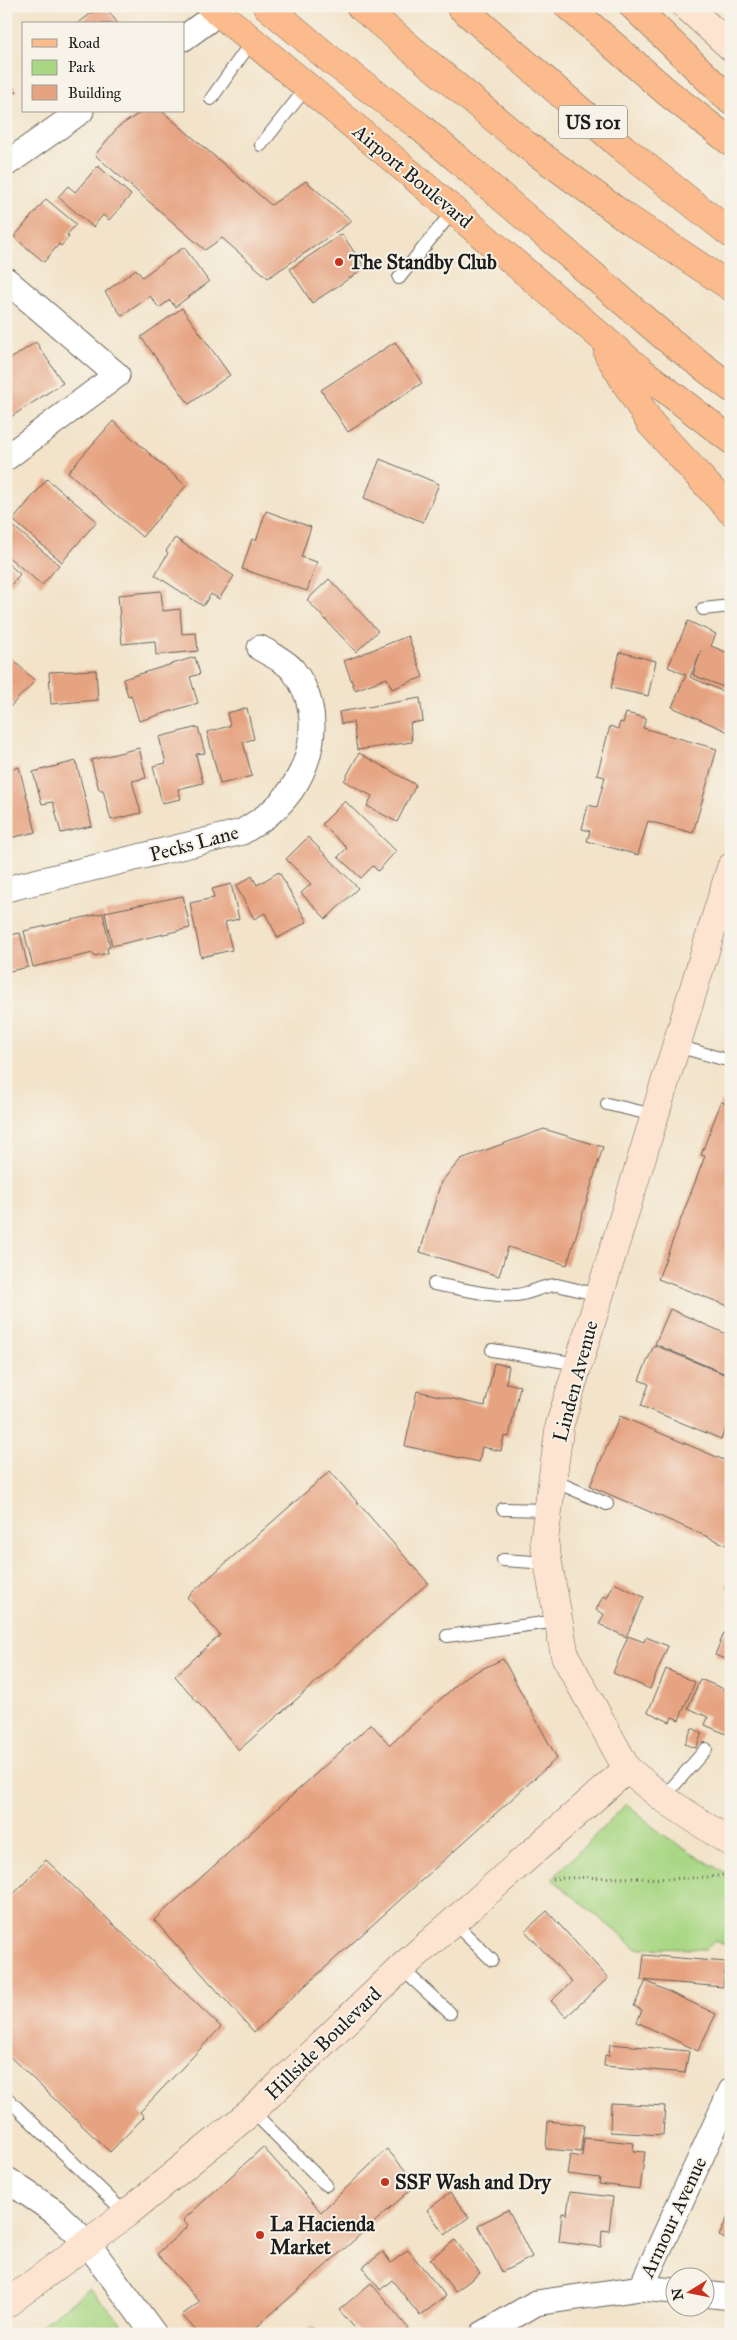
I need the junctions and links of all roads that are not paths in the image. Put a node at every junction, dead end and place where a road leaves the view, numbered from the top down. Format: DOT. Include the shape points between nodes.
graph roads {
  1 [pos="268,6"];
  2 [pos="360,6"];
  3 [pos="460,6"];
  4 [pos="568,6"];
  5 [pos="633,6"];
  6 [pos="686,6"];
  7 [pos="217,8"];
  8 [pos="185,37"];
  9 [pos="252,41"];
  10 [pos="731,47"];
  11 [pos="307,87"];
  12 [pos="211,99"];
  13 [pos="731,101"];
  14 [pos="80,112"];
  15 [pos="731,142"];
  16 [pos="261,144"];
  17 [pos="6,164"];
  18 [pos="454,211"];
  19 [pos="731,234"];
  20 [pos="399,278"];
  21 [pos="6,280"];
  22 [pos="731,287"];
  23 [pos="596,333"];
  24 [pos="731,388"];
  25 [pos="731,440"];
  26 [pos="6,458"];
  27 [pos="731,511"];
  28 [pos="731,606"];
  29 [pos="703,609"];
  30 [pos="260,648"];
  31 [pos="731,867"];
  32 [pos="6,889"];
  33 [pos="677,1046"];
  34 [pos="723,1059"];
  35 [pos="607,1104"];
  36 [pos="654,1115"];
  37 [pos="434,1284"];
  38 [pos="599,1295"];
  39 [pos="492,1350"];
  40 [pos="578,1364"];
  41 [pos="552,1480"];
  42 [pos="607,1504"];
  43 [pos="503,1509"];
  44 [pos="548,1510"];
  45 [pos="503,1560"];
  46 [pos="548,1563"];
  47 [pos="558,1621"];
  48 [pos="447,1636"];
  49 [pos="706,1749"];
  50 [pos="627,1769"];
  51 [pos="663,1798"];
  52 [pos="730,1852"];
  53 [pos="453,1922"];
  54 [pos="492,1960"];
  55 [pos="401,1968"];
  56 [pos="450,2013"];
  57 [pos="731,2091"];
  58 [pos="6,2097"];
  59 [pos="252,2111"];
  60 [pos="6,2179"];
  61 [pos="326,2185"];
  62 [pos="126,2214"];
  63 [pos="88,2244"];
  64 [pos="641,2288"];
  65 [pos="664,2290"];
  66 [pos="714,2295"];
  67 [pos="731,2297"];
  68 [pos="6,2304"];
  69 [pos="154,2334"];
  70 [pos="482,2334"];
  1 -- 24 [label="main road, Airport Boulevard" via="332,61 419,126 666,338"];
  2 -- 22 [label="main road" via="525,144 624,216"];
  3 -- 19 [label="main road, US 101" via="623,148"];
  4 -- 15 [label="main road"];
  5 -- 13 [label="main road"];
  6 -- 10 [label="street"];
  7 -- 8 [label="street"];
  7 -- 9 [label="main road, Airport Boulevard"];
  9 -- 11 [label="main road, Airport Boulevard"];
  9 -- 12 [label="lane"];
  11 -- 16 [label="lane"];
  11 -- 18 [label="main road, Airport Boulevard"];
  14 -- 17 [label="street"];
  18 -- 20 [label="lane"];
  18 -- 23 [label="main road, Airport Boulevard"];
  21 -- 26 [label="street" via="117,375"];
  23 -- 25 [label="main road, Airport Boulevard"];
  23 -- 27 [label="main road" via="651,424"];
  28 -- 29 [label="lane"];
  30 -- 32 [label="street, Pecks Lane" via="291,668 307,694 314,730 309,756 295,783 272,812 242,832"];
  31 -- 33 [label="street, Linden Avenue"];
  33 -- 34 [label="lane"];
  33 -- 36 [label="street, Linden Avenue"];
  35 -- 36 [label="lane"];
  36 -- 38 [label="street, Linden Avenue"];
  37 -- 38 [label="lane" via="506,1295 522,1295 557,1285"];
  38 -- 40 [label="street, Linden Avenue"];
  39 -- 40 [label="lane"];
  40 -- 41 [label="street, Linden Avenue" via="560,1424"];
  41 -- 42 [label="lane"];
  41 -- 44 [label="street, Linden Avenue"];
  43 -- 44 [label="lane"];
  44 -- 46 [label="street, Linden Avenue" via="544,1540"];
  45 -- 46 [label="lane"];
  46 -- 47 [label="street, Linden Avenue"];
  47 -- 48 [label="lane"];
  47 -- 50 [label="street, Linden Avenue" via="565,1656"];
  49 -- 51 [label="lane"];
  50 -- 51 [label="street, Linden Avenue"];
  50 -- 53 [label="street, Hillside Boulevard"];
  51 -- 52 [label="street, Linden Avenue"];
  53 -- 54 [label="lane"];
  53 -- 55 [label="street, Hillside Boulevard"];
  55 -- 56 [label="lane"];
  55 -- 59 [label="street, Hillside Boulevard"];
  57 -- 64 [label="street, Armour Avenue"];
  58 -- 62 [label="lane"];
  59 -- 61 [label="lane"];
  59 -- 62 [label="street, Hillside Boulevard"];
  60 -- 63 [label="street" via="55,2212"];
  62 -- 63 [label="street, Hillside Boulevard"];
  63 -- 68 [label="street, Hillside Boulevard"];
  63 -- 69 [label="street"];
  64 -- 65 [label="street"];
  64 -- 70 [label="street" via="536,2303"];
  66 -- 67 [label="street"];
}
